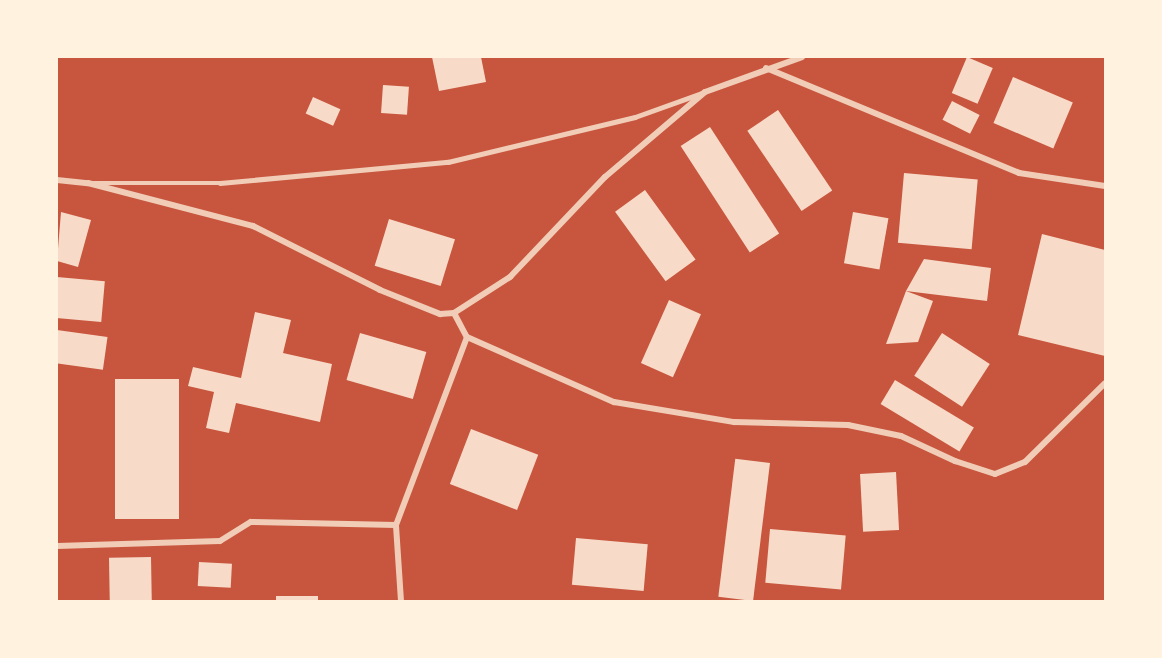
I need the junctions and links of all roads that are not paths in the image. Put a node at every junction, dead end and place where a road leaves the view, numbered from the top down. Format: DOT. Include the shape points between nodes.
graph roads {
  1 [pos="801,57"];
  2 [pos="766,68"];
  3 [pos="705,92"];
  4 [pos="57,180"];
  5 [pos="88,183"];
  6 [pos="1105,186"];
  7 [pos="454,313"];
  8 [pos="468,337"];
  9 [pos="1105,383"];
  10 [pos="396,525"];
  11 [pos="57,546"];
  12 [pos="401,601"];
  1 -- 2 [label="street"];
  2 -- 3 [label="street"];
  2 -- 6 [label="street" via="1019,172"];
  3 -- 5 [label="lane" via="635,117 448,162 220,183"];
  3 -- 7 [label="street" via="605,177 510,277"];
  4 -- 5 [label="street"];
  5 -- 7 [label="street" via="254,226 380,290 440,314"];
  7 -- 8 [label="street"];
  8 -- 9 [label="street" via="614,402 734,422 848,425 901,436 994,474 1025,462"];
  8 -- 10 [label="street"];
  10 -- 11 [label="street" via="251,522 220,541"];
  10 -- 12 [label="street"];
}
